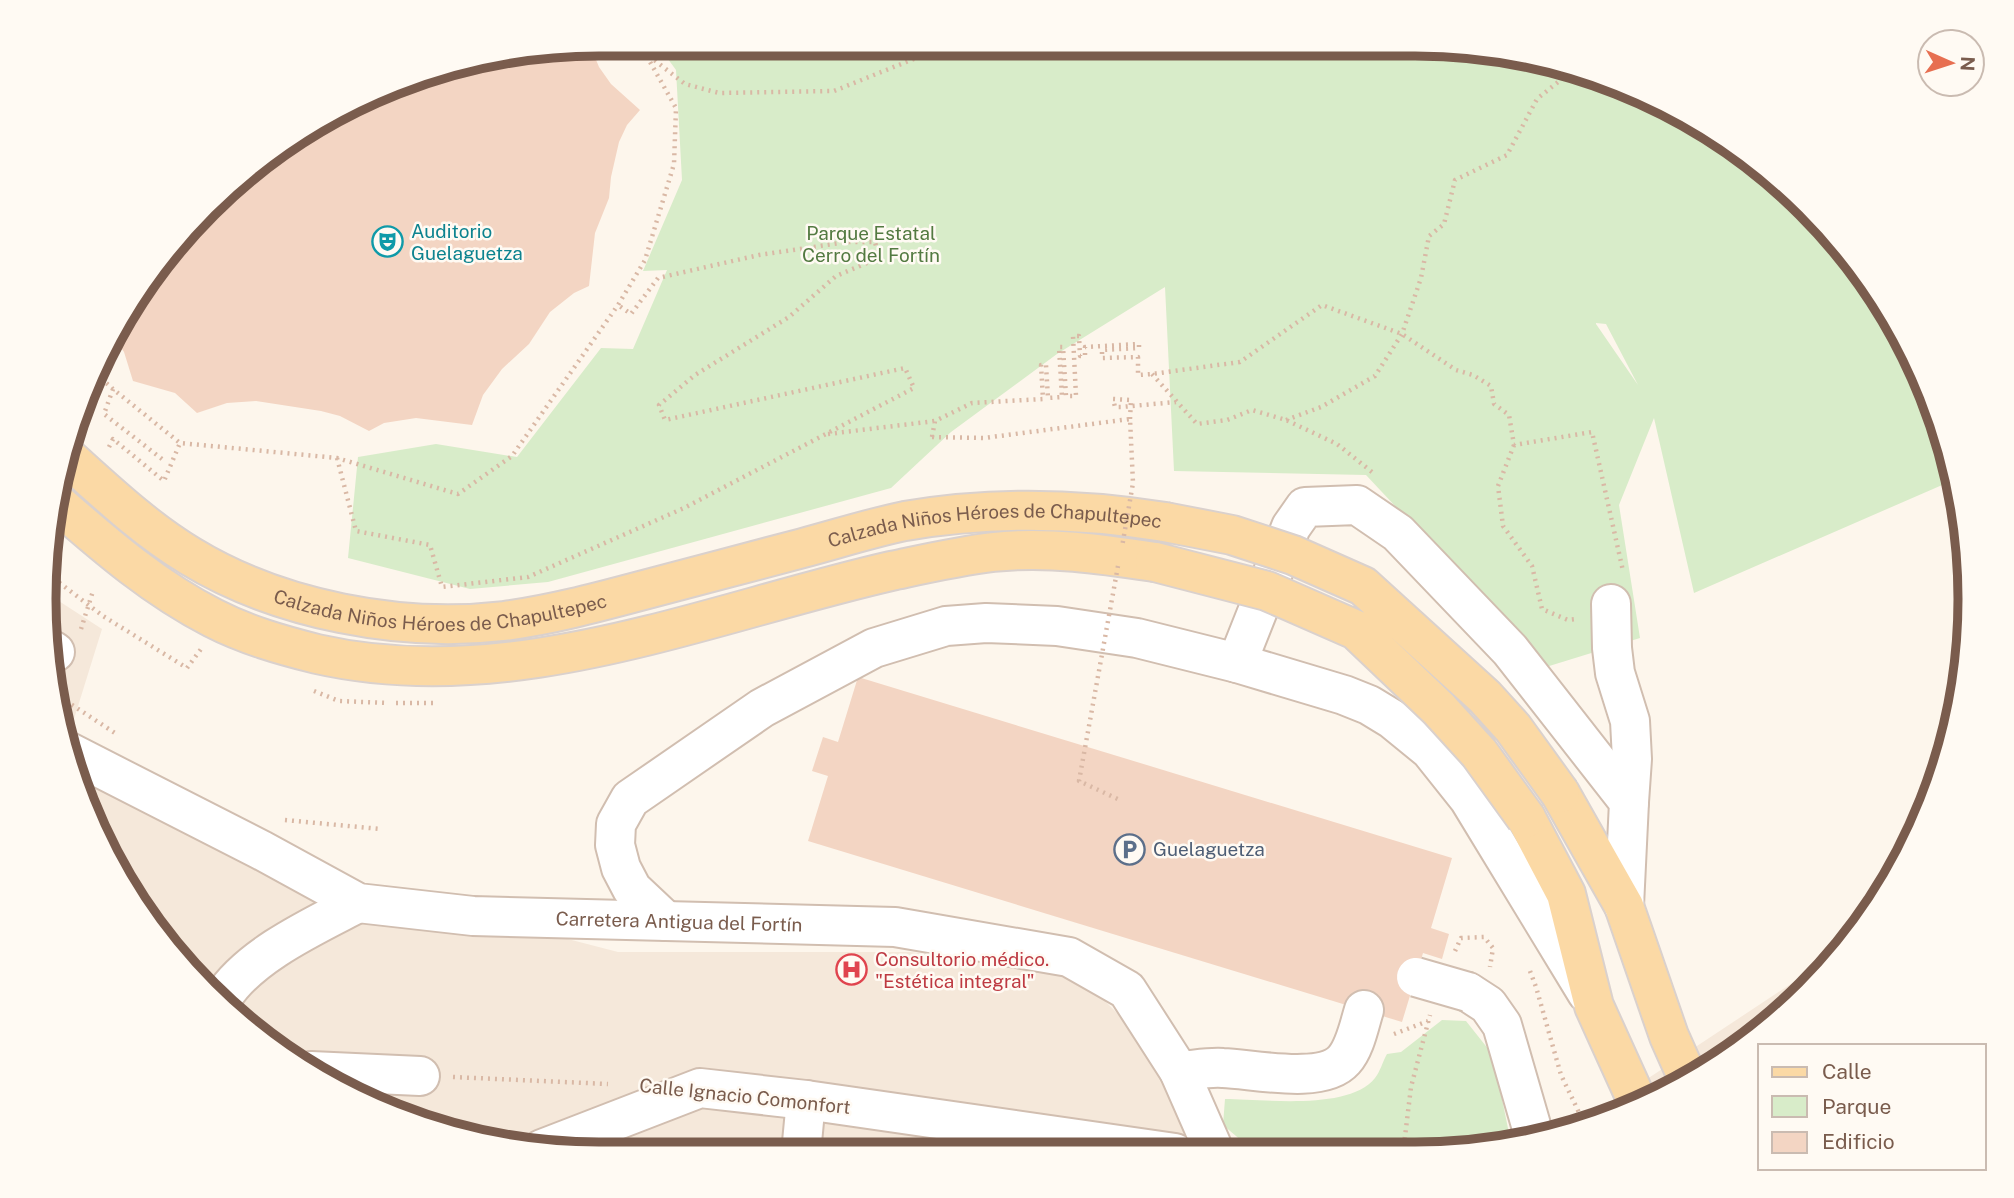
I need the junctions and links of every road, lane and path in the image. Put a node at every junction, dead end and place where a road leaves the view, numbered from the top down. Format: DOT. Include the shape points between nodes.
graph roads {
  1 [pos="647,56"];
  2 [pos="649,56"];
  3 [pos="921,56"];
  4 [pos="1564,77"];
  5 [pos="618,305"];
  6 [pos="1402,334"];
  7 [pos="1152,374"];
  8 [pos="102,380"];
  9 [pos="113,389"];
  10 [pos="1177,401"];
  11 [pos="1130,419"];
  12 [pos="935,421"];
  13 [pos="1286,421"];
  14 [pos="823,434"];
  15 [pos="180,443"];
  16 [pos="1514,445"];
  17 [pos="109,447"];
  18 [pos="337,458"];
  19 [pos="162,459"];
  20 [pos="74,463"];
  21 [pos="1378,476"];
  22 [pos="64,509"];
  23 [pos="1132,558"];
  24 [pos="56,581"];
  25 [pos="93,591"];
  26 [pos="1611,604"];
  27 [pos="88,608"];
  28 [pos="1100,645"];
  29 [pos="203,646"];
  30 [pos="1113,646"];
  31 [pos="1237,663"];
  32 [pos="303,687"];
  33 [pos="437,703"];
  34 [pos="80,758"];
  35 [pos="1122,801"];
  36 [pos="1629,802"];
  37 [pos="274,820"];
  38 [pos="380,829"];
  39 [pos="358,903"];
  40 [pos="1624,906"];
  41 [pos="666,921"];
  42 [pos="1527,964"];
  43 [pos="1416,977"];
  44 [pos="226,993"];
  45 [pos="1594,1006"];
  46 [pos="1364,1010"];
  47 [pos="1684,1070"];
  48 [pos="333,1072"];
  49 [pos="1179,1072"];
  50 [pos="420,1076"];
  51 [pos="620,1084"];
  52 [pos="1635,1096"];
  53 [pos="806,1100"];
  54 [pos="1581,1116"];
  55 [pos="1532,1129"];
  56 [pos="563,1141"];
  57 [pos="802,1142"];
  58 [pos="1098,1142"];
  59 [pos="1210,1142"];
  1 -- 5 [label="path" via="676,108 674,164 645,260"];
  2 -- 3 [label="path" via="685,84 719,93 834,91"];
  4 -- 6 [label="path" via="1537,99 1507,155 1455,180 1444,224 1429,236"];
  5 -- 14 [label="path" via="631,314 658,278 759,255 875,242 878,258 836,276 789,317 695,375 659,405 665,420 905,368 914,388"];
  5 -- 18 [label="path" via="512,456 458,494"];
  6 -- 7 [label="path" via="1322,305 1240,362"];
  6 -- 13 [label="path" via="1375,376"];
  6 -- 16 [label="path" via="1456,370 1491,386 1494,404 1509,415"];
  7 -- 10 [label="path"];
  7 -- 12 [label="path" via="1139,374 1138,357 1102,358 1102,350 1139,348 1139,344 1085,347 1085,356 1080,356 1079,336 1073,336 1076,396 1066,396 1063,347 1059,347 1062,397 1048,398 1046,365 1041,365 1043,399 972,404"];
  8 -- 9 [label="path"];
  9 -- 15 [label="path"];
  9 -- 19 [label="path" via="104,414"];
  10 -- 11 [label="path" via="1133,406 1121,407 1115,407 1113,399 1131,400 1130,409"];
  10 -- 13 [label="path" via="1197,424 1227,420 1252,410"];
  11 -- 12 [label="path, bridge" via="984,438 932,437"];
  11 -- 23 [label="path, bridge"];
  12 -- 14 [label="path"];
  13 -- 21 [label="path" via="1337,444"];
  14 -- 18 [label="path" via="684,508 528,577 442,587 430,545 356,531"];
  15 -- 17 [label="path" via="163,481 113,439"];
  15 -- 18 [label="path"];
  16 -- 26 [label="path" via="1498,486 1503,526 1532,566 1542,609 1568,620 1597,616"];
  16 -- 26 [label="path" via="1592,432 1627,587"];
  20 -- 40 [label="main road, Calzada Niños Héroes de Chapultepec, bridge" via="165,539 250,586 337,612 436,623 502,621 570,609 903,522 973,512 1106,512 1232,536 1293,555 1363,586 1485,697 1560,793"];
  22 -- 23 [label="main road, Calzada Niños Héroes de Chapultepec" via="144,575 238,629 329,656 428,667 486,665 611,643 863,578 992,552 1076,552"];
  23 -- 35 [label="path, bridge" via="1079,781"];
  23 -- 45 [label="main road, Calzada Niños Héroes de Chapultepec, bridge" via="1266,591 1356,630 1440,709 1526,818 1566,894"];
  24 -- 27 [label="path"];
  25 -- 27 [label="path"];
  26 -- 36 [label="street" via="1615,673 1630,721"];
  27 -- 29 [label="path" via="187,668"];
  28 -- 30 [label="path"];
  31 -- 36 [label="street" via="1291,527 1305,507 1357,505 1398,533 1510,650"];
  31 -- 41 [label="street" via="1124,636 1058,626 986,623 946,626 874,648 762,708 630,799 616,824 621,868 632,889"];
  31 -- 45 [label="street" via="1369,705 1430,750 1469,799"];
  32 -- 33 [label="path" via="339,701"];
  34 -- 39 [label="street, Carretera Antigua del Fortín"];
  36 -- 40 [label="street"];
  37 -- 38 [label="path"];
  39 -- 41 [label="street, Carretera Antigua del Fortín" via="472,916"];
  39 -- 44 [label="street" via="290,939 233,981"];
  40 -- 47 [label="main road, Calzada Niños Héroes de Chapultepec"];
  41 -- 49 [label="street, Carretera Antigua del Fortín" via="895,927 1069,957 1127,990"];
  42 -- 54 [label="path" via="1561,1075"];
  43 -- 55 [label="street, bridge" via="1468,992 1488,1004 1502,1025"];
  45 -- 52 [label="main road, Calzada Niños Héroes de Chapultepec"];
  46 -- 49 [label="street" via="1351,1050 1331,1070 1310,1074 1219,1068"];
  48 -- 50 [label="street"];
  49 -- 59 [label="street, Carretera Antigua del Fortín"];
  50 -- 51 [label="path, Calle Ignacio Comonfort"];
  53 -- 56 [label="street, Calle Ignacio Comonfort" via="700,1088"];
  53 -- 57 [label="street"];
  53 -- 58 [label="street, Calle Ignacio Comonfort"];
}
